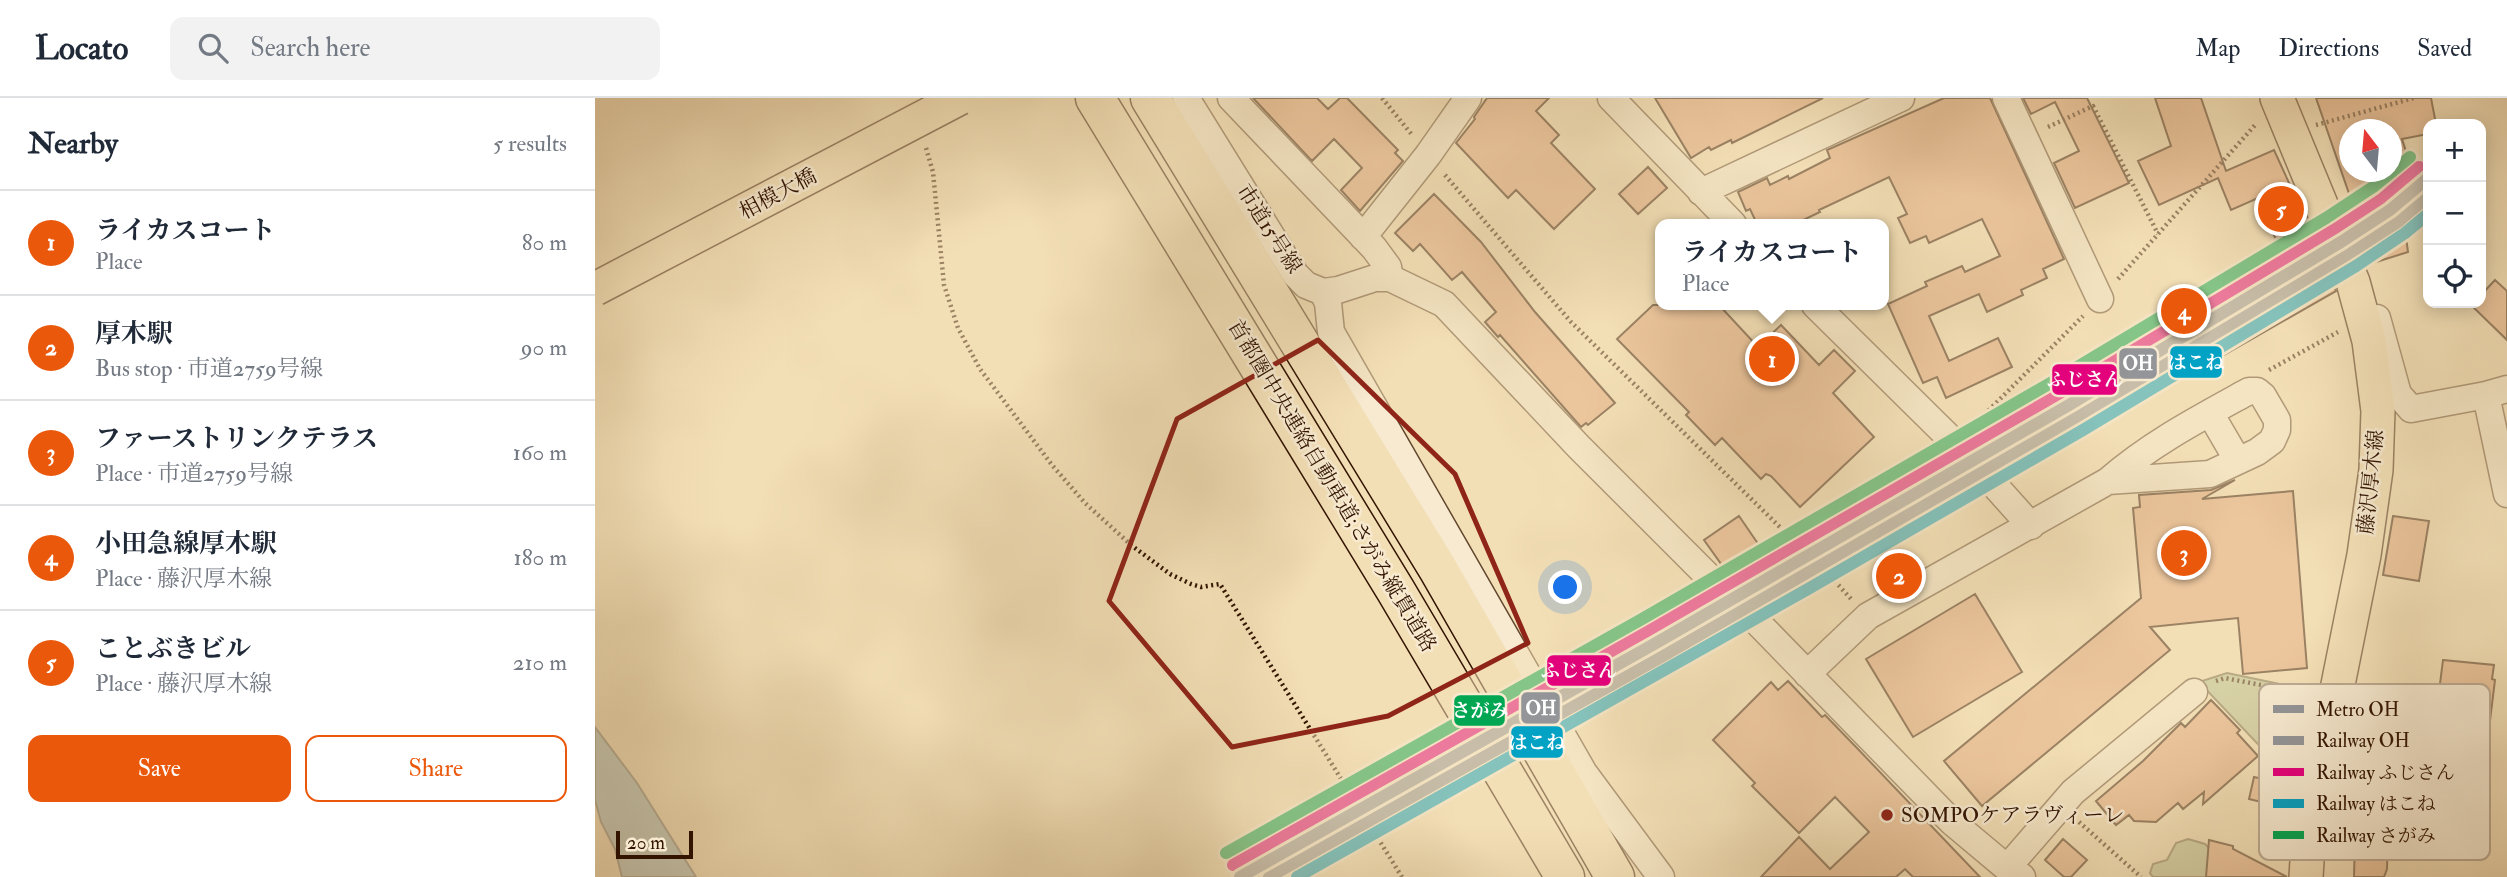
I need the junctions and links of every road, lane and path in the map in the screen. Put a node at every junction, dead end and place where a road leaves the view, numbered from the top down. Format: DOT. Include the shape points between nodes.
graph roads {
  1 [pos="960,98"];
  2 [pos="1095,98"];
  3 [pos="1150,98"];
  4 [pos="1186,98"];
  5 [pos="1231,98"];
  6 [pos="1382,98"];
  7 [pos="1468,98"];
  8 [pos="1611,98"];
  9 [pos="1901,98"];
  10 [pos="2005,98"];
  11 [pos="2277,98"];
  12 [pos="2414,98"];
  13 [pos="2309,127"];
  14 [pos="2025,138"];
  15 [pos="925,145"];
  16 [pos="1428,155"];
  17 [pos="1701,192"];
  18 [pos="1728,219"];
  19 [pos="2158,234"];
  20 [pos="1363,237"];
  21 [pos="2323,247"];
  22 [pos="2317,268"];
  23 [pos="1389,278"];
  24 [pos="2353,282"];
  25 [pos="595,289"];
  26 [pos="1323,292"];
  27 [pos="2100,299"];
  28 [pos="1820,310"];
  29 [pos="2497,392"];
  30 [pos="2411,409"];
  31 [pos="2210,413"];
  32 [pos="2162,440"];
  33 [pos="2377,456"];
  34 [pos="2238,460"];
  35 [pos="1975,464"];
  36 [pos="2173,477"];
  37 [pos="2108,481"];
  38 [pos="2507,494"];
  39 [pos="2031,526"];
  40 [pos="1789,536"];
  41 [pos="1718,586"];
  42 [pos="1757,622"];
  43 [pos="1807,674"];
  44 [pos="2339,684"];
  45 [pos="2259,685"];
  46 [pos="2194,692"];
  47 [pos="2060,805"];
  48 [pos="1525,808"];
  49 [pos="2016,874"];
  50 [pos="1402,877"];
  51 [pos="1558,877"];
  52 [pos="1565,877"];
  53 [pos="1615,877"];
  54 [pos="1661,877"];
  55 [pos="2141,877"];
  1 -- 25 [label="main road, 相模大橋, bridge"];
  2 -- 48 [label="highway, 首都圏中央連絡自動車道;さがみ縦貫道路"];
  3 -- 53 [label="highway" via="1437,569"];
  4 -- 26 [label="street, 市道15号線" via="1295,274"];
  5 -- 20 [label="street"];
  6 -- 16 [label="path"];
  7 -- 16 [label="street"];
  8 -- 17 [label="street"];
  9 -- 17 [label="street"];
  10 -- 14 [label="street"];
  11 -- 24 [label="main road, 藤沢厚木線"];
  12 -- 13 [label="path"];
  14 -- 19 [label="path" via="2093,106"];
  14 -- 27 [label="street"];
  15 -- 50 [label="path" via="933,172 944,285 958,328 980,369 1052,465 1131,545 1191,584 1220,584"];
  16 -- 20 [label="street"];
  16 -- 40 [label="path" via="1571,322"];
  17 -- 18 [label="street"];
  20 -- 23 [label="street" via="1388,267"];
  21 -- 35 [label="path"];
  22 -- 35 [label="path"];
  23 -- 26 [label="street"];
  23 -- 41 [label="street" via="1444,304"];
  24 -- 30 [label="street" via="2376,314 2398,394"];
  24 -- 33 [label="main road, 藤沢厚木線" via="2375,382"];
  26 -- 54 [label="street" via="1331,332 1536,693 1584,773"];
  28 -- 35 [label="street"];
  29 -- 30 [label="street"];
  29 -- 38 [label="street"];
  30 -- 33 [label="street" via="2389,430"];
  31 -- 32 [label="street"];
  31 -- 34 [label="street"];
  31 -- 34 [label="street" via="2249,391 2263,396 2277,420 2277,430 2272,441"];
  32 -- 36 [label="street" via="2164,461"];
  32 -- 37 [label="street"];
  33 -- 44 [label="main road, 藤沢厚木線" via="2360,578"];
  34 -- 36 [label="street" via="2210,474"];
  35 -- 39 [label="street"];
  36 -- 37 [label="street"];
  37 -- 39 [label="street"];
  39 -- 43 [label="street" via="1868,616"];
  42 -- 43 [label="street"];
  43 -- 49 [label="street" via="1952,822"];
  45 -- 46 [label="path" via="2225,678"];
  46 -- 47 [label="street"];
  47 -- 49 [label="street"];
  47 -- 55 [label="path"];
  48 -- 51 [label="highway"];
  48 -- 52 [label="highway, 首都圏中央連絡自動車道;さがみ縦貫道路"];
}
